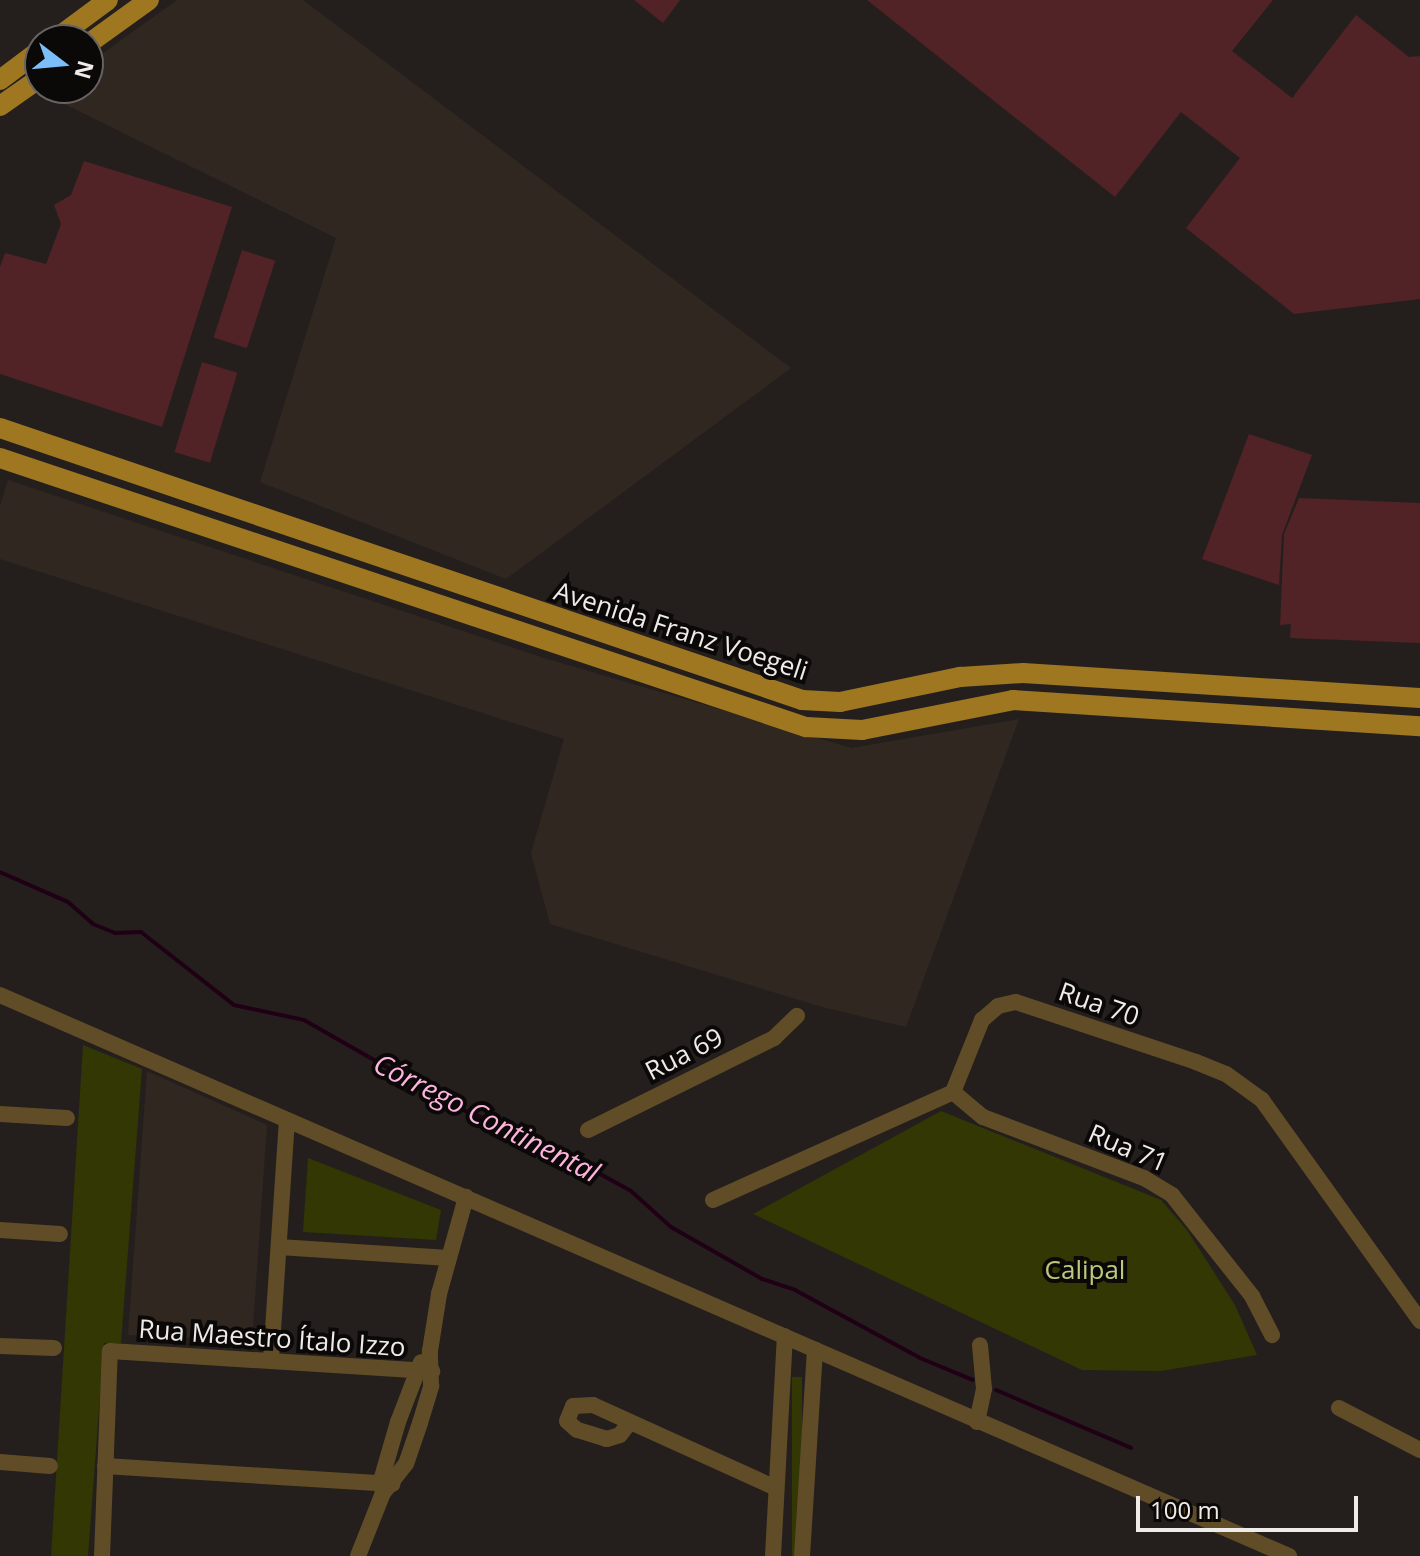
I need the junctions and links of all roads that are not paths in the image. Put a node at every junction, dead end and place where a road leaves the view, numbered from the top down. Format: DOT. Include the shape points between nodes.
graph roads {
  1 [pos="108,0"];
  2 [pos="149,0"];
  3 [pos="76,24"];
  4 [pos="104,32"];
  5 [pos="24,62"];
  6 [pos="0,80"];
  7 [pos="24,89"];
  8 [pos="0,106"];
  9 [pos="0,428"];
  10 [pos="0,458"];
  11 [pos="1140,681"];
  12 [pos="862,698"];
  13 [pos="1420,698"];
  14 [pos="840,702"];
  15 [pos="1079,703"];
  16 [pos="1420,726"];
  17 [pos="874,727"];
  18 [pos="840,730"];
  19 [pos="2,996"];
  20 [pos="797,1016"];
  21 [pos="953,1092"];
  22 [pos="0,1114"];
  23 [pos="67,1118"];
  24 [pos="287,1121"];
  25 [pos="588,1130"];
  26 [pos="466,1197"];
  27 [pos="713,1200"];
  28 [pos="0,1230"];
  29 [pos="60,1234"];
  30 [pos="279,1247"];
  31 [pos="449,1258"];
  32 [pos="1420,1321"];
  33 [pos="1272,1335"];
  34 [pos="785,1336"];
  35 [pos="980,1345"];
  36 [pos="0,1346"];
  37 [pos="54,1348"];
  38 [pos="815,1349"];
  39 [pos="271,1360"];
  40 [pos="423,1371"];
  41 [pos="1339,1408"];
  42 [pos="630,1422"];
  43 [pos="977,1422"];
  44 [pos="1420,1450"];
  45 [pos="0,1462"];
  46 [pos="50,1466"];
  47 [pos="105,1466"];
  48 [pos="385,1487"];
  49 [pos="776,1488"];
  50 [pos="102,1556"];
  51 [pos="358,1556"];
  52 [pos="773,1556"];
  53 [pos="802,1556"];
  54 [pos="1289,1556"];
  1 -- 3 [label="main road"];
  2 -- 4 [label="main road"];
  5 -- 6 [label="main road"];
  7 -- 8 [label="main road"];
  9 -- 14 [label="main road, Avenida Franz Voegeli" via="778,694"];
  10 -- 18 [label="main road, Avenida Franz Voegeli" via="781,721"];
  11 -- 12 [label="main road, Avenida Franz Voegeli" via="998,673"];
  11 -- 13 [label="main road, Avenida Franz Voegeli"];
  11 -- 15 [label="main road" via="1119,699"];
  12 -- 14 [label="main road, Avenida Franz Voegeli"];
  12 -- 17 [label="main road" via="864,715"];
  14 -- 18 [label="main road"];
  15 -- 16 [label="main road, Avenida Franz Voegeli"];
  15 -- 17 [label="main road, Avenida Franz Voegeli" via="1002,701"];
  17 -- 18 [label="main road, Avenida Franz Voegeli"];
  19 -- 24 [label="street"];
  20 -- 25 [label="street, Rua 69" via="774,1038"];
  21 -- 27 [label="street"];
  21 -- 32 [label="street, Rua 70" via="982,1020 1006,1003 1030,1006 1226,1074 1280,1120"];
  21 -- 33 [label="street, Rua 71" via="983,1117 1144,1178 1172,1195 1252,1296"];
  22 -- 23 [label="street"];
  24 -- 26 [label="street"];
  24 -- 30 [label="street"];
  26 -- 31 [label="street"];
  26 -- 34 [label="street"];
  28 -- 29 [label="street"];
  30 -- 31 [label="street"];
  30 -- 39 [label="street"];
  31 -- 40 [label="street"];
  34 -- 38 [label="street"];
  34 -- 49 [label="street"];
  35 -- 43 [label="street" via="985,1371"];
  36 -- 37 [label="street"];
  38 -- 43 [label="street"];
  38 -- 53 [label="street"];
  39 -- 40 [label="street, Rua Maestro Ítalo Izzo"];
  39 -- 47 [label="street, Rua Maestro Ítalo Izzo" via="110,1351"];
  40 -- 48 [label="street" via="406,1464"];
  41 -- 44 [label="street"];
  42 -- 49 [label="street"];
  43 -- 54 [label="street"];
  45 -- 46 [label="street"];
  47 -- 48 [label="street"];
  47 -- 50 [label="street"];
  48 -- 51 [label="street"];
  49 -- 52 [label="street"];
}
